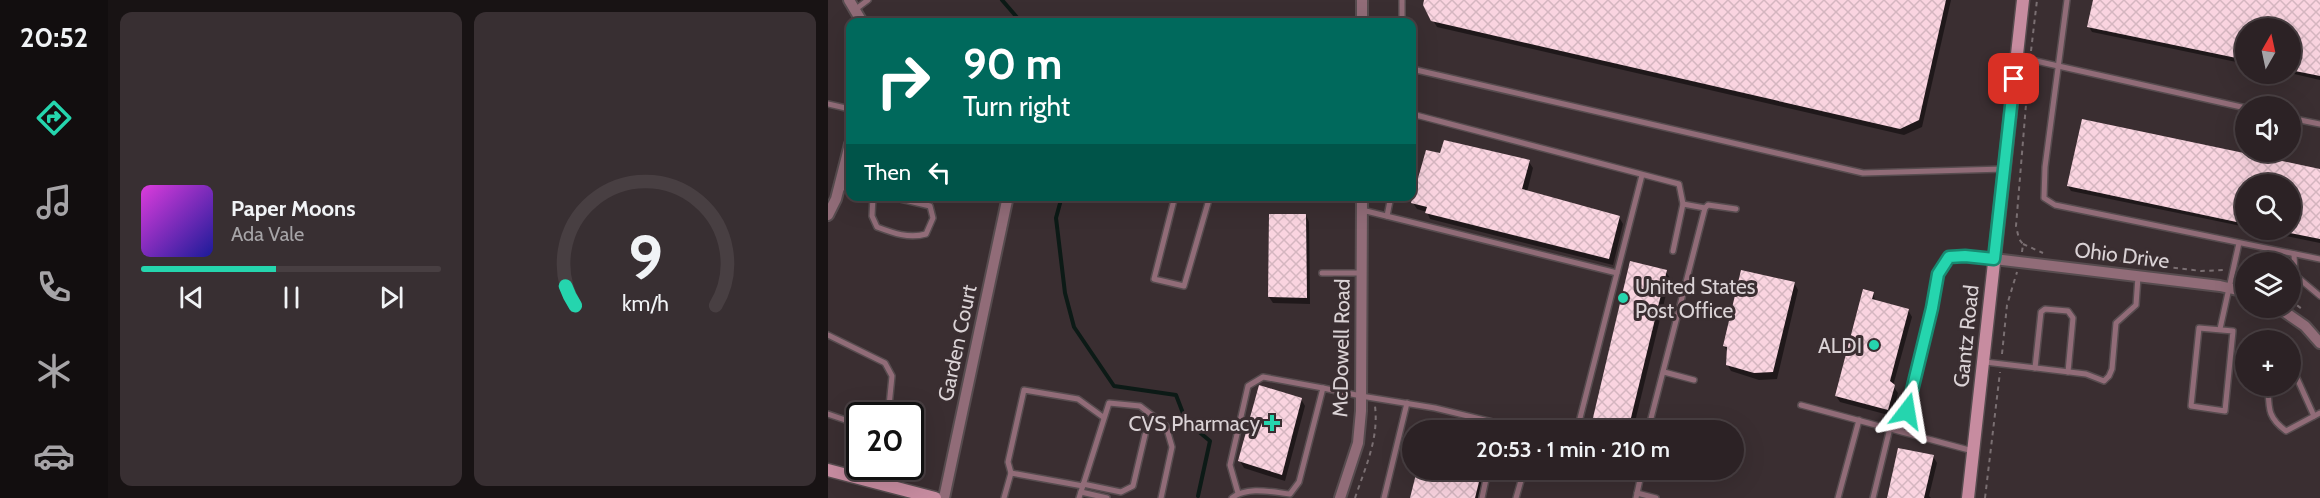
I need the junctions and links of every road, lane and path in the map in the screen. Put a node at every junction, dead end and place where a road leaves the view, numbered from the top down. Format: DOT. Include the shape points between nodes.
graph roads {
  1 [pos="868,0"];
  2 [pos="1362,0"];
  3 [pos="1402,0"];
  4 [pos="2023,0"];
  5 [pos="2067,0"];
  6 [pos="853,4"];
  7 [pos="860,18"];
  8 [pos="1362,18"];
  9 [pos="1402,18"];
  10 [pos="2016,57"];
  11 [pos="2057,68"];
  12 [pos="1416,70"];
  13 [pos="828,104"];
  14 [pos="2235,106"];
  15 [pos="846,108"];
  16 [pos="1416,115"];
  17 [pos="2301,120"];
  18 [pos="2320,124"];
  19 [pos="2004,169"];
  20 [pos="1642,175"];
  21 [pos="845,188"];
  22 [pos="873,201"];
  23 [pos="909,201"];
  24 [pos="1007,201"];
  25 [pos="1173,201"];
  26 [pos="1209,201"];
  27 [pos="1362,201"];
  28 [pos="1390,201"];
  29 [pos="1683,204"];
  30 [pos="1705,208"];
  31 [pos="1736,208"];
  32 [pos="1362,210"];
  33 [pos="828,215"];
  34 [pos="1387,216"];
  35 [pos="2239,243"];
  36 [pos="2023,244"];
  37 [pos="1673,251"];
  38 [pos="2284,252"];
  39 [pos="2044,253"];
  40 [pos="2301,255"];
  41 [pos="1994,259"];
  42 [pos="2094,259"];
  43 [pos="2320,259"];
  44 [pos="2232,271"];
  45 [pos="1322,273"];
  46 [pos="1362,273"];
  47 [pos="1617,273"];
  48 [pos="2138,277"];
  49 [pos="2301,280"];
  50 [pos="2228,287"];
  51 [pos="2235,289"];
  52 [pos="2320,296"];
  53 [pos="2293,318"];
  54 [pos="2220,329"];
  55 [pos="828,335"];
  56 [pos="2320,343"];
  57 [pos="1983,362"];
  58 [pos="2035,368"];
  59 [pos="1664,372"];
  60 [pos="2068,372"];
  61 [pos="1694,380"];
  62 [pos="2301,385"];
  63 [pos="1323,388"];
  64 [pos="1361,396"];
  65 [pos="2269,396"];
  66 [pos="889,402"];
  67 [pos="1407,403"];
  68 [pos="1801,405"];
  69 [pos="828,414"];
  70 [pos="2317,415"];
  71 [pos="1103,417"];
  72 [pos="846,420"];
  73 [pos="1471,420"];
  74 [pos="1580,420"];
  75 [pos="1651,420"];
  76 [pos="1859,420"];
  77 [pos="1890,428"];
  78 [pos="1901,431"];
  79 [pos="1145,435"];
  80 [pos="1973,452"];
  81 [pos="828,470"];
  82 [pos="1011,473"];
  83 [pos="1486,480"];
  84 [pos="1521,480"];
  85 [pos="1640,480"];
  86 [pos="1082,490"];
  87 [pos="1238,493"];
  88 [pos="1636,496"];
  89 [pos="935,498"];
  90 [pos="944,498"];
  91 [pos="1004,498"];
  92 [pos="1107,498"];
  93 [pos="1161,498"];
  94 [pos="1232,498"];
  95 [pos="1340,498"];
  96 [pos="1384,498"];
  97 [pos="1482,498"];
  98 [pos="1516,498"];
  99 [pos="1656,498"];
  100 [pos="1838,498"];
  101 [pos="1873,498"];
  102 [pos="1968,498"];
  1 -- 6 [label="lane"];
  2 -- 8 [label="street"];
  3 -- 9 [label="lane"];
  4 -- 10 [label="main road, Gantz Road"];
  5 -- 11 [label="lane"];
  6 -- 7 [label="street"];
  10 -- 11 [label="lane"];
  10 -- 19 [label="main road, Gantz Road"];
  11 -- 14 [label="lane"];
  11 -- 35 [label="lane" via="2044,198 2055,205"];
  12 -- 19 [label="lane" via="1863,173"];
  13 -- 15 [label="lane"];
  16 -- 20 [label="lane"];
  17 -- 18 [label="lane"];
  19 -- 41 [label="main road, Gantz Road"];
  20 -- 29 [label="lane" via="1679,184"];
  20 -- 47 [label="lane"];
  21 -- 33 [label="street"];
  22 -- 23 [label="lane" via="872,216 877,227 895,234 926,234 933,218 930,206"];
  24 -- 90 [label="street, Garden Court"];
  25 -- 26 [label="lane" via="1154,279 1184,286"];
  27 -- 32 [label="street, McDowell Road"];
  28 -- 34 [label="lane"];
  29 -- 30 [label="lane"];
  29 -- 37 [label="lane"];
  30 -- 31 [label="lane"];
  30 -- 59 [label="lane"];
  32 -- 34 [label="lane"];
  32 -- 46 [label="street, McDowell Road"];
  34 -- 47 [label="lane"];
  35 -- 38 [label="lane"];
  35 -- 44 [label="lane"];
  36 -- 39 [label="path"];
  40 -- 43 [label="lane"];
  41 -- 48 [label="street, Ohio Drive"];
  41 -- 57 [label="main road, Gantz Road"];
  41 -- 78 [label="lane" via="1949,257 1938,274"];
  42 -- 44 [label="path"];
  44 -- 50 [label="lane"];
  45 -- 46 [label="lane"];
  46 -- 64 [label="street, McDowell Road"];
  47 -- 74 [label="lane"];
  48 -- 50 [label="street, Ohio Drive"];
  48 -- 60 [label="lane" via="2136,305 2116,323 2109,376 2104,381"];
  49 -- 52 [label="lane"];
  50 -- 51 [label="street, Ohio Drive"];
  50 -- 54 [label="lane"];
  53 -- 56 [label="street"];
  54 -- 54 [label="lane" via="2199,328 2191,406 2225,411 2233,331"];
  55 -- 66 [label="lane" via="885,363 892,376"];
  57 -- 58 [label="lane"];
  57 -- 80 [label="main road, Gantz Road"];
  58 -- 60 [label="lane"];
  58 -- 60 [label="lane" via="2042,312 2068,311 2073,318"];
  59 -- 61 [label="lane"];
  59 -- 75 [label="lane"];
  62 -- 70 [label="lane"];
  63 -- 64 [label="lane"];
  63 -- 87 [label="lane" via="1299,482 1290,494"];
  63 -- 87 [label="lane" via="1263,377 1248,386 1230,465"];
  64 -- 67 [label="lane"];
  64 -- 95 [label="street, McDowell Road" via="1358,442"];
  65 -- 70 [label="lane" via="2275,423 2286,431"];
  67 -- 73 [label="lane"];
  67 -- 96 [label="lane"];
  68 -- 76 [label="lane"];
  69 -- 72 [label="lane"];
  71 -- 82 [label="lane" via="1078,399 1024,390 1008,462"];
  71 -- 86 [label="lane"];
  71 -- 93 [label="lane" via="1109,403 1140,406 1166,426 1172,447"];
  76 -- 77 [label="lane"];
  76 -- 100 [label="lane"];
  77 -- 78 [label="lane"];
  77 -- 101 [label="lane"];
  78 -- 80 [label="lane"];
  79 -- 86 [label="lane" via="1133,486 1121,492"];
  80 -- 102 [label="main road, Gantz Road"];
  81 -- 89 [label="main road"];
  82 -- 86 [label="lane"];
  82 -- 91 [label="lane"];
  83 -- 97 [label="lane"];
  84 -- 98 [label="lane"];
  85 -- 88 [label="lane"];
  86 -- 92 [label="lane"];
  87 -- 94 [label="lane"];
  88 -- 99 [label="lane"];
}
